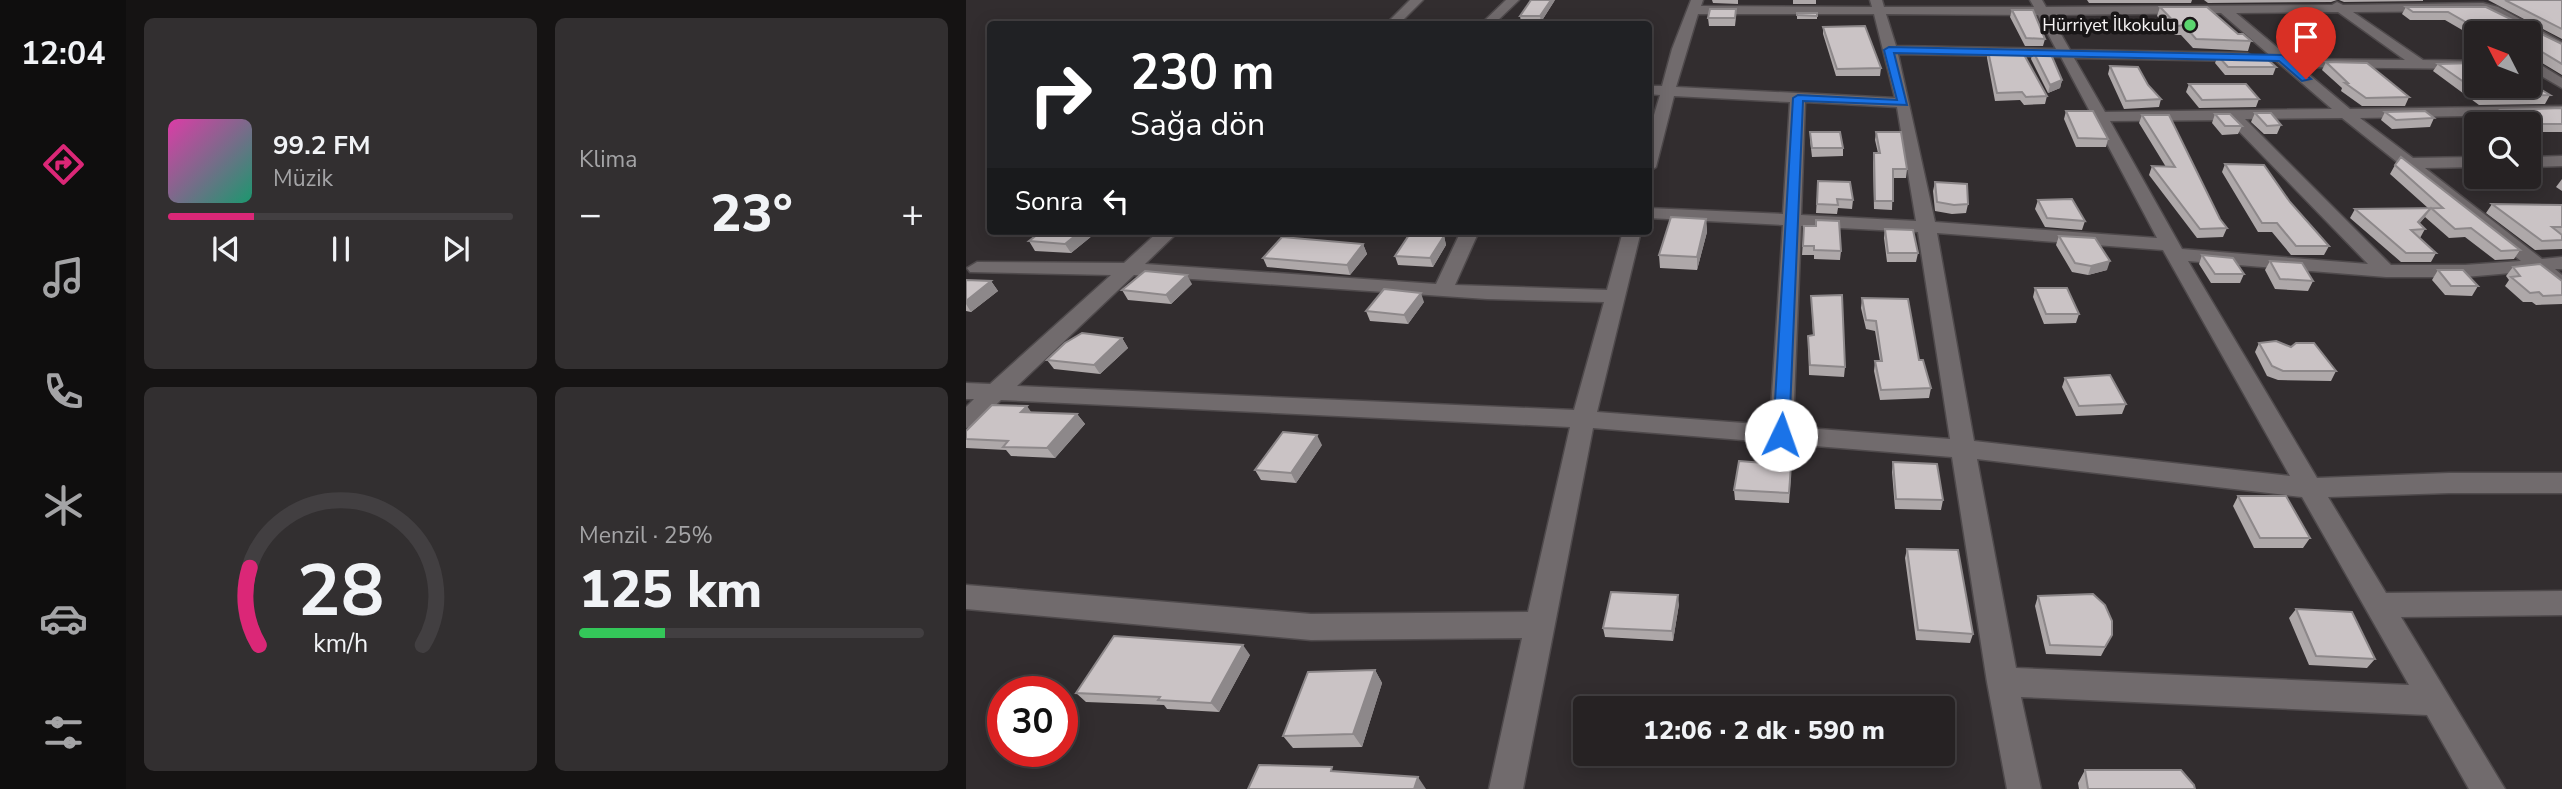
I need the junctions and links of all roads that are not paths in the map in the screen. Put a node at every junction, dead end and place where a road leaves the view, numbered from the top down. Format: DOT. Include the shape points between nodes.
graph roads {
  1 [pos="1417,0"];
  2 [pos="1513,0"];
  3 [pos="2476,0"];
  4 [pos="2334,4"];
  5 [pos="1695,5"];
  6 [pos="2039,5"];
  7 [pos="1878,6"];
  8 [pos="2489,8"];
  9 [pos="2224,9"];
  10 [pos="1395,21"];
  11 [pos="1490,21"];
  12 [pos="2562,47"];
  13 [pos="1889,50"];
  14 [pos="2067,53"];
  15 [pos="2284,60"];
  16 [pos="2421,65"];
  17 [pos="2464,65"];
  18 [pos="2541,65"];
  19 [pos="2562,65"];
  20 [pos="2541,71"];
  21 [pos="2562,83"];
  22 [pos="1652,90"];
  23 [pos="1668,91"];
  24 [pos="1798,98"];
  25 [pos="1903,103"];
  26 [pos="2562,110"];
  27 [pos="2345,113"];
  28 [pos="2232,114"];
  29 [pos="2101,117"];
  30 [pos="1652,152"];
  31 [pos="2562,161"];
  32 [pos="2464,162"];
  33 [pos="2541,162"];
  34 [pos="2408,163"];
  35 [pos="1652,213"];
  36 [pos="1791,220"];
  37 [pos="1926,227"];
  38 [pos="1166,235"];
  39 [pos="1468,235"];
  40 [pos="1631,235"];
  41 [pos="2172,249"];
  42 [pos="2562,263"];
  43 [pos="2538,264"];
  44 [pos="977,268"];
  45 [pos="1128,269"];
  46 [pos="2386,271"];
  47 [pos="2562,285"];
  48 [pos="1443,290"];
  49 [pos="1615,296"];
  50 [pos="966,391"];
  51 [pos="995,392"];
  52 [pos="1583,419"];
  53 [pos="966,420"];
  54 [pos="1781,435"];
  55 [pos="1964,449"];
  56 [pos="2562,483"];
  57 [pos="2310,488"];
  58 [pos="966,597"];
  59 [pos="2562,603"];
  60 [pos="2379,605"];
  61 [pos="1539,625"];
  62 [pos="2002,682"];
  63 [pos="2436,701"];
  64 [pos="1506,789"];
  65 [pos="2024,789"];
  66 [pos="2488,789"];
  1 -- 10 [label="street"];
  2 -- 11 [label="street"];
  3 -- 8 [label="street"];
  4 -- 8 [label="street"];
  4 -- 9 [label="street"];
  4 -- 16 [label="street"];
  5 -- 7 [label="street"];
  5 -- 23 [label="street"];
  6 -- 7 [label="street"];
  6 -- 9 [label="street"];
  6 -- 14 [label="street"];
  7 -- 13 [label="street"];
  8 -- 12 [label="street"];
  9 -- 15 [label="street"];
  13 -- 14 [label="street"];
  13 -- 25 [label="street"];
  14 -- 15 [label="street"];
  14 -- 29 [label="street"];
  15 -- 16 [label="street"];
  15 -- 27 [label="street"];
  16 -- 17 [label="street"];
  18 -- 19 [label="street"];
  20 -- 21 [label="street"];
  22 -- 23 [label="street"];
  23 -- 24 [label="street"];
  23 -- 30 [label="street"];
  24 -- 25 [label="street"];
  24 -- 36 [label="street"];
  25 -- 37 [label="street"];
  26 -- 27 [label="street"];
  27 -- 28 [label="street"];
  27 -- 34 [label="street"];
  28 -- 29 [label="street"];
  28 -- 46 [label="street"];
  29 -- 41 [label="street"];
  31 -- 33 [label="street"];
  32 -- 34 [label="street"];
  34 -- 43 [label="street"];
  35 -- 36 [label="street"];
  36 -- 37 [label="street"];
  36 -- 54 [label="street"];
  37 -- 41 [label="street"];
  37 -- 55 [label="street"];
  38 -- 45 [label="street"];
  39 -- 48 [label="street"];
  40 -- 49 [label="street"];
  41 -- 46 [label="street"];
  41 -- 57 [label="street"];
  42 -- 43 [label="street"];
  43 -- 46 [label="street" via="2465,271"];
  43 -- 47 [label="street"];
  44 -- 45 [label="street"];
  45 -- 48 [label="street"];
  45 -- 51 [label="street"];
  48 -- 49 [label="street"];
  49 -- 52 [label="street"];
  50 -- 51 [label="street"];
  51 -- 52 [label="street"];
  51 -- 53 [label="street"];
  52 -- 54 [label="street"];
  52 -- 61 [label="street"];
  54 -- 55 [label="street"];
  55 -- 57 [label="street"];
  55 -- 62 [label="street"];
  56 -- 57 [label="street"];
  57 -- 60 [label="street"];
  58 -- 61 [label="street" via="1311,627"];
  59 -- 60 [label="street"];
  60 -- 63 [label="street"];
  61 -- 64 [label="street"];
  62 -- 63 [label="street"];
  62 -- 65 [label="street"];
  63 -- 66 [label="street"];
}
